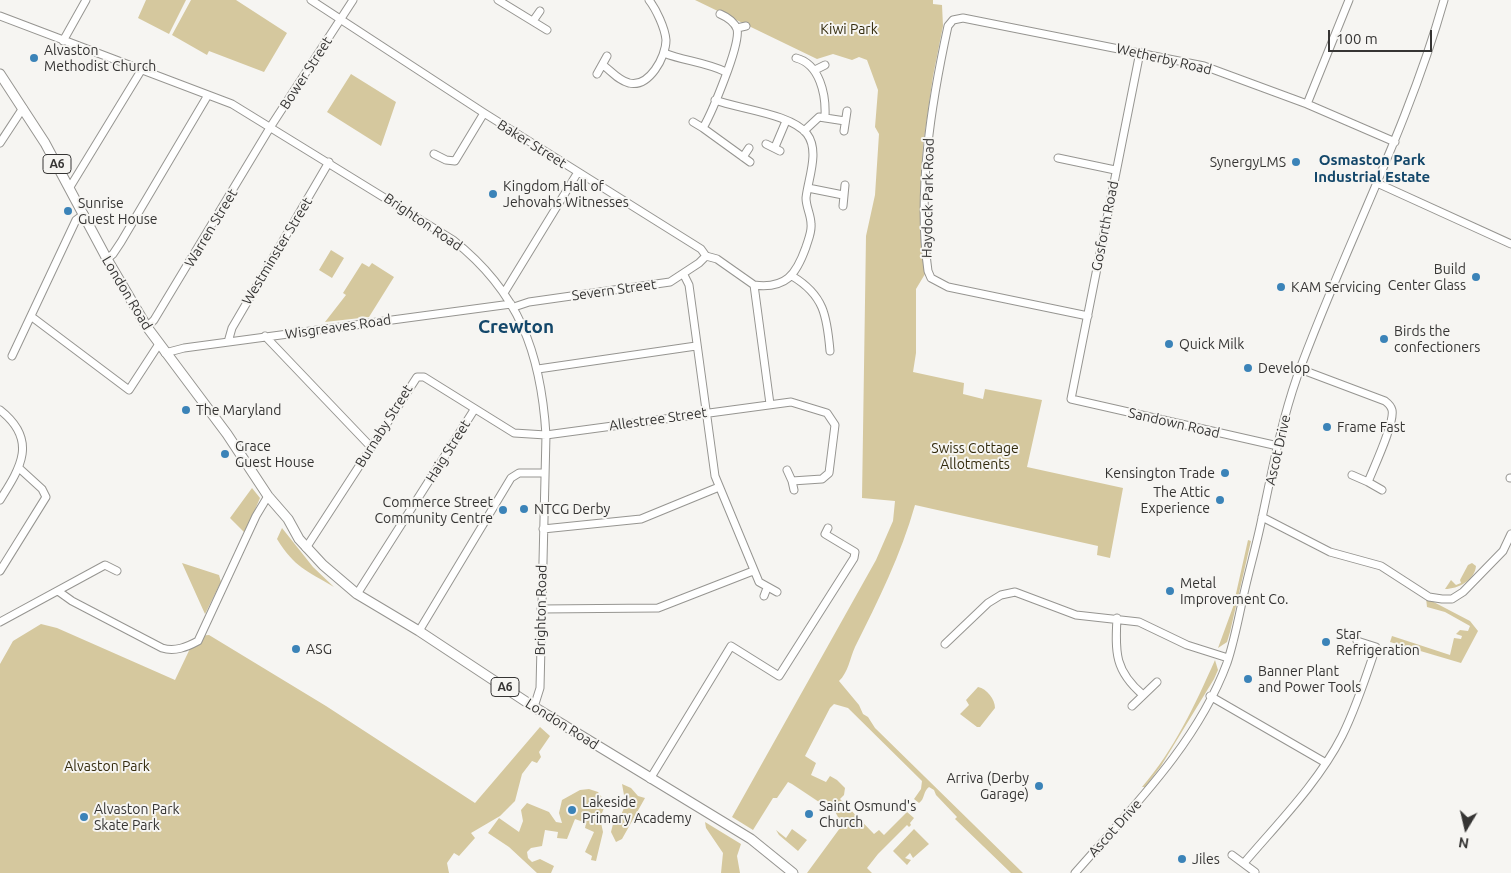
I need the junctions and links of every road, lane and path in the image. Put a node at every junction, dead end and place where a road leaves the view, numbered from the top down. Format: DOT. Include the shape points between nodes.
graph roads {
  1 [pos="86,0"];
  2 [pos="311,0"];
  3 [pos="353,0"];
  4 [pos="498,0"];
  5 [pos="649,0"];
  6 [pos="1349,0"];
  7 [pos="1444,0"];
  8 [pos="540,11"];
  9 [pos="720,14"];
  10 [pos="0,16"];
  11 [pos="340,19"];
  12 [pos="953,20"];
  13 [pos="533,21"];
  14 [pos="746,26"];
  15 [pos="737,28"];
  16 [pos="547,30"];
  17 [pos="63,41"];
  18 [pos="1140,52"];
  19 [pos="664,53"];
  20 [pos="607,56"];
  21 [pos="796,58"];
  22 [pos="603,65"];
  23 [pos="825,65"];
  24 [pos="142,69"];
  25 [pos="815,70"];
  26 [pos="726,72"];
  27 [pos="0,74"];
  28 [pos="597,74"];
  29 [pos="208,95"];
  30 [pos="715,100"];
  31 [pos="1308,104"];
  32 [pos="23,108"];
  33 [pos="847,112"];
  34 [pos="484,114"];
  35 [pos="826,116"];
  36 [pos="786,121"];
  37 [pos="845,121"];
  38 [pos="694,122"];
  39 [pos="271,126"];
  40 [pos="703,128"];
  41 [pos="804,131"];
  42 [pos="844,131"];
  43 [pos="1395,142"];
  44 [pos="0,143"];
  45 [pos="766,144"];
  46 [pos="749,148"];
  47 [pos="434,154"];
  48 [pos="742,157"];
  49 [pos="1058,158"];
  50 [pos="330,162"];
  51 [pos="750,162"];
  52 [pos="1115,170"];
  53 [pos="578,172"];
  54 [pos="1377,183"];
  55 [pos="845,185"];
  56 [pos="70,187"];
  57 [pos="808,188"];
  58 [pos="843,195"];
  59 [pos="842,206"];
  60 [pos="84,214"];
  61 [pos="1511,244"];
  62 [pos="706,256"];
  63 [pos="107,259"];
  64 [pos="684,274"];
  65 [pos="792,276"];
  66 [pos="754,285"];
  67 [pos="504,294"];
  68 [pos="512,306"];
  69 [pos="1088,316"];
  70 [pos="32,317"];
  71 [pos="147,327"];
  72 [pos="265,336"];
  73 [pos="228,342"];
  74 [pos="159,344"];
  75 [pos="696,346"];
  76 [pos="830,351"];
  77 [pos="165,352"];
  78 [pos="12,356"];
  79 [pos="538,369"];
  80 [pos="1300,369"];
  81 [pos="1071,399"];
  82 [pos="770,404"];
  83 [pos="0,410"];
  84 [pos="474,410"];
  85 [pos="706,413"];
  86 [pos="546,434"];
  87 [pos="1278,446"];
  88 [pos="371,447"];
  89 [pos="19,468"];
  90 [pos="787,470"];
  91 [pos="545,473"];
  92 [pos="1352,475"];
  93 [pos="792,481"];
  94 [pos="1368,482"];
  95 [pos="718,487"];
  96 [pos="794,490"];
  97 [pos="1382,490"];
  98 [pos="2,491"];
  99 [pos="270,498"];
  100 [pos="0,500"];
  101 [pos="1262,517"];
  102 [pos="828,528"];
  103 [pos="543,529"];
  104 [pos="1511,534"];
  105 [pos="306,548"];
  106 [pos="0,570"];
  107 [pos="117,570"];
  108 [pos="753,572"];
  109 [pos="767,588"];
  110 [pos="58,591"];
  111 [pos="777,592"];
  112 [pos="357,594"];
  113 [pos="764,596"];
  114 [pos="541,609"];
  115 [pos="1117,618"];
  116 [pos="0,622"];
  117 [pos="420,630"];
  118 [pos="1357,641"];
  119 [pos="945,644"];
  120 [pos="1228,658"];
  121 [pos="1157,682"];
  122 [pos="1142,695"];
  123 [pos="1210,696"];
  124 [pos="1132,706"];
  125 [pos="534,707"];
  126 [pos="1326,763"];
  127 [pos="650,779"];
  128 [pos="1232,855"];
  129 [pos="1244,863"];
  130 [pos="1256,872"];
  131 [pos="793,873"];
  132 [pos="1075,873"];
  1 -- 17 [label="street"];
  2 -- 11 [label="street, Baker Street"];
  3 -- 11 [label="street, Bower Street"];
  4 -- 13 [label="street"];
  5 -- 19 [label="street" via="665,35"];
  6 -- 31 [label="street"];
  7 -- 43 [label="street, Ascot Drive"];
  8 -- 13 [label="street"];
  9 -- 15 [label="street"];
  10 -- 17 [label="street, Brighton Road"];
  11 -- 34 [label="street, Baker Street"];
  11 -- 39 [label="street, Bower Street"];
  12 -- 18 [label="street, Wetherby Road" via="963,18"];
  12 -- 69 [label="street, Haydock Park Road" via="948,26 938,70 927,146 925,216 931,278 948,287"];
  13 -- 16 [label="street"];
  14 -- 15 [label="street"];
  15 -- 26 [label="street" via="733,55"];
  17 -- 24 [label="street, Brighton Road"];
  18 -- 31 [label="street, Wetherby Road" via="1204,66"];
  18 -- 52 [label="street, Gosforth Road"];
  19 -- 22 [label="street" via="650,75 638,83 622,80"];
  19 -- 26 [label="street"];
  20 -- 22 [label="street"];
  21 -- 25 [label="street"];
  22 -- 28 [label="street"];
  23 -- 25 [label="street"];
  24 -- 29 [label="street, Brighton Road"];
  24 -- 56 [label="street"];
  25 -- 35 [label="street" via="824,96"];
  26 -- 30 [label="street"];
  27 -- 32 [label="main road, London Road / A6"];
  29 -- 39 [label="street, Brighton Road" via="232,104"];
  29 -- 63 [label="street" via="114,254"];
  30 -- 36 [label="street"];
  30 -- 40 [label="street"];
  31 -- 43 [label="street, Wetherby Road"];
  32 -- 44 [label="street"];
  32 -- 56 [label="main road, London Road / A6"];
  33 -- 37 [label="street"];
  34 -- 47 [label="street" via="455,161"];
  34 -- 53 [label="street, Baker Street"];
  35 -- 37 [label="street"];
  35 -- 41 [label="street" via="814,120"];
  36 -- 41 [label="street"];
  36 -- 45 [label="street" via="778,149"];
  37 -- 42 [label="street"];
  38 -- 40 [label="street"];
  39 -- 50 [label="street, Brighton Road"];
  39 -- 71 [label="street, Warren Street"];
  40 -- 48 [label="street"];
  41 -- 57 [label="street" via="812,147"];
  43 -- 54 [label="street, Ascot Drive"];
  46 -- 48 [label="street"];
  48 -- 51 [label="street"];
  49 -- 52 [label="street"];
  50 -- 67 [label="street, Brighton Road" via="453,240 470,254"];
  50 -- 73 [label="street, Westminster Street" via="232,328"];
  52 -- 69 [label="street, Gosforth Road"];
  53 -- 62 [label="street, Baker Street" via="701,249"];
  53 -- 67 [label="street"];
  54 -- 61 [label="street"];
  54 -- 80 [label="street, Ascot Drive"];
  55 -- 58 [label="street"];
  56 -- 60 [label="main road, London Road / A6"];
  57 -- 58 [label="street"];
  57 -- 65 [label="street" via="806,202 811,229 799,266"];
  58 -- 59 [label="street"];
  60 -- 63 [label="main road, London Road / A6"];
  60 -- 70 [label="street" via="76,220"];
  62 -- 64 [label="street, Severn Street"];
  62 -- 66 [label="street, Baker Street" via="717,259"];
  63 -- 71 [label="main road, London Road / A6"];
  64 -- 68 [label="street, Severn Street" via="670,282"];
  64 -- 75 [label="street" via="689,285"];
  65 -- 66 [label="street" via="778,284"];
  65 -- 76 [label="street" via="815,293 828,331"];
  66 -- 82 [label="street"];
  67 -- 68 [label="street, Brighton Road"];
  68 -- 72 [label="street, Wisgreaves Road"];
  68 -- 79 [label="street, Brighton Road" via="528,338"];
  69 -- 81 [label="street, Gosforth Road"];
  70 -- 74 [label="street" via="130,390"];
  70 -- 78 [label="street"];
  71 -- 74 [label="main road, London Road / A6"];
  72 -- 73 [label="street, Wisgreaves Road"];
  72 -- 88 [label="street"];
  73 -- 77 [label="street, Wisgreaves Road"];
  74 -- 77 [label="main road, London Road / A6"];
  75 -- 79 [label="street"];
  75 -- 85 [label="street"];
  77 -- 99 [label="main road, London Road / A6"];
  79 -- 86 [label="street, Brighton Road"];
  80 -- 87 [label="street, Ascot Drive"];
  80 -- 94 [label="street" via="1391,406 1390,424"];
  81 -- 87 [label="street, Sandown Road"];
  82 -- 85 [label="street, Allestree Street"];
  82 -- 93 [label="street, Allestree Street" via="798,404 828,413 834,421 829,473 822,480"];
  83 -- 89 [label="street" via="13,422 22,438"];
  84 -- 86 [label="street, Burnaby Street" via="514,433"];
  84 -- 88 [label="street, Burnaby Street" via="424,377 417,376"];
  84 -- 112 [label="street, Haig Street"];
  85 -- 86 [label="street, Allestree Street"];
  85 -- 95 [label="street"];
  86 -- 91 [label="street, Brighton Road"];
  87 -- 101 [label="street, Ascot Drive"];
  88 -- 105 [label="street, Burnaby Street"];
  89 -- 98 [label="street"];
  89 -- 106 [label="street" via="44,491 46,497"];
  90 -- 93 [label="street"];
  91 -- 103 [label="street, Brighton Road"];
  91 -- 117 [label="street" via="519,473 511,478"];
  92 -- 94 [label="street"];
  93 -- 96 [label="street"];
  94 -- 97 [label="street"];
  95 -- 103 [label="street" via="641,519"];
  95 -- 108 [label="street"];
  98 -- 100 [label="street"];
  99 -- 105 [label="main road, London Road / A6" via="275,510"];
  99 -- 110 [label="street" via="256,516 198,641 179,649 166,649"];
  101 -- 104 [label="street" via="1330,552 1381,566 1429,597 1442,599 1452,599 1463,592 1503,551"];
  101 -- 120 [label="street, Ascot Drive"];
  102 -- 127 [label="street" via="825,534 855,554 780,676 731,646"];
  103 -- 114 [label="street, Brighton Road"];
  105 -- 112 [label="main road, London Road / A6"];
  107 -- 110 [label="street" via="105,565"];
  108 -- 109 [label="street" via="761,585"];
  108 -- 114 [label="street" via="658,608"];
  109 -- 111 [label="street"];
  109 -- 113 [label="street"];
  110 -- 116 [label="street"];
  112 -- 117 [label="main road, London Road / A6"];
  114 -- 125 [label="street, Brighton Road" via="540,688"];
  115 -- 119 [label="street" via="1076,615 1011,592 988,603"];
  115 -- 120 [label="street" via="1152,626 1187,644"];
  115 -- 122 [label="street" via="1119,665 1129,683"];
  117 -- 125 [label="main road, London Road / A6"];
  118 -- 126 [label="street" via="1376,647 1350,718"];
  120 -- 123 [label="street, Ascot Drive"];
  121 -- 122 [label="street"];
  122 -- 124 [label="street"];
  123 -- 126 [label="street"];
  123 -- 132 [label="street, Ascot Drive" via="1167,767"];
  125 -- 127 [label="main road, London Road / A6"];
  126 -- 129 [label="street"];
  127 -- 131 [label="main road, London Road / A6" via="751,839"];
  128 -- 129 [label="street"];
  129 -- 130 [label="street"];
}
